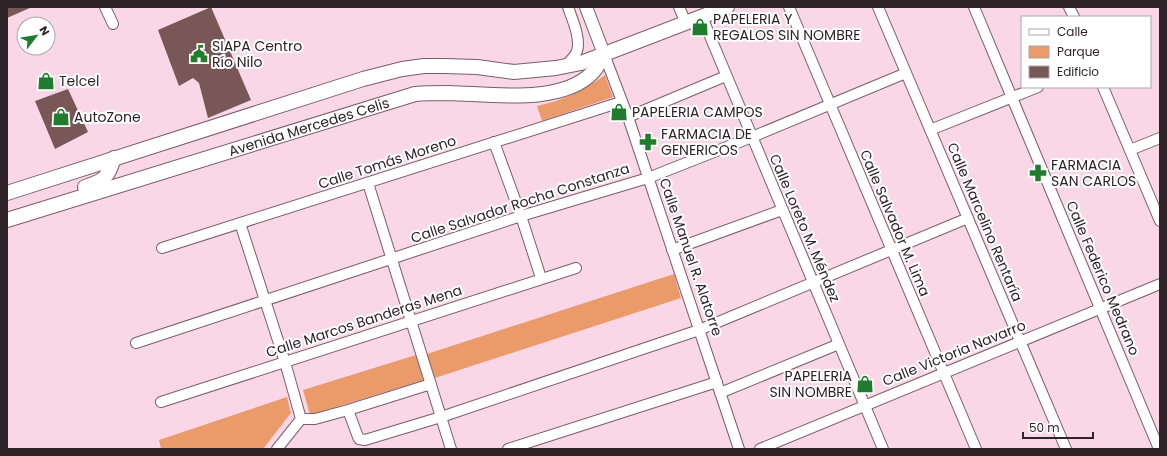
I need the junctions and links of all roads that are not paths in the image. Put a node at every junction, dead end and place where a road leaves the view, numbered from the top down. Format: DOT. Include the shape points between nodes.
graph roads {
  1 [pos="105,7"];
  2 [pos="568,7"];
  3 [pos="586,7"];
  4 [pos="679,7"];
  5 [pos="727,7"];
  6 [pos="789,7"];
  7 [pos="878,7"];
  8 [pos="974,7"];
  9 [pos="1069,7"];
  10 [pos="1074,16"];
  11 [pos="702,17"];
  12 [pos="686,23"];
  13 [pos="113,24"];
  14 [pos="604,54"];
  15 [pos="565,66"];
  16 [pos="906,73"];
  17 [pos="726,76"];
  18 [pos="1035,88"];
  19 [pos="1103,88"];
  20 [pos="1012,97"];
  21 [pos="621,102"];
  22 [pos="830,105"];
  23 [pos="628,117"];
  24 [pos="930,130"];
  25 [pos="752,137"];
  26 [pos="1160,138"];
  27 [pos="494,142"];
  28 [pos="1130,150"];
  29 [pos="114,158"];
  30 [pos="648,178"];
  31 [pos="368,182"];
  32 [pos="7,193"];
  33 [pos="782,210"];
  34 [pos="23,214"];
  35 [pos="522,216"];
  36 [pos="968,218"];
  37 [pos="7,220"];
  38 [pos="1160,221"];
  39 [pos="240,223"];
  40 [pos="162,248"];
  41 [pos="892,249"];
  42 [pos="672,250"];
  43 [pos="392,259"];
  44 [pos="576,268"];
  45 [pos="541,278"];
  46 [pos="813,282"];
  47 [pos="1160,284"];
  48 [pos="265,300"];
  49 [pos="1100,308"];
  50 [pos="411,321"];
  51 [pos="700,330"];
  52 [pos="1020,341"];
  53 [pos="136,343"];
  54 [pos="839,344"];
  55 [pos="285,362"];
  56 [pos="944,373"];
  57 [pos="717,382"];
  58 [pos="431,384"];
  59 [pos="720,393"];
  60 [pos="162,402"];
  61 [pos="865,406"];
  62 [pos="348,410"];
  63 [pos="441,416"];
  64 [pos="301,419"];
  65 [pos="277,449"];
  66 [pos="451,449"];
  67 [pos="508,449"];
  68 [pos="740,449"];
  69 [pos="760,449"];
  70 [pos="883,449"];
  71 [pos="976,449"];
  72 [pos="1066,449"];
  73 [pos="1159,449"];
  1 -- 13 [label="street"];
  2 -- 15 [label="street" via="578,42 577,51"];
  3 -- 14 [label="street, Calle Manuel R. Alatorre"];
  4 -- 12 [label="street"];
  5 -- 11 [label="main road, Avenida Mercedes Celis"];
  6 -- 22 [label="street, Calle Salvador M. Lima"];
  7 -- 16 [label="street, Calle Marcelino Rentaría"];
  8 -- 20 [label="street, Calle Federico Medrano"];
  9 -- 10 [label="street"];
  11 -- 12 [label="main road, Avenida Mercedes Celis"];
  11 -- 17 [label="street, Calle Loreto M. Méndez"];
  12 -- 14 [label="main road, Avenida Mercedes Celis"];
  14 -- 15 [label="main road, Avenida Mercedes Celis"];
  14 -- 21 [label="street, Calle Manuel R. Alatorre"];
  14 -- 34 [label="main road, Avenida Mercedes Celis" via="592,73 576,84 558,91 521,96 415,94"];
  15 -- 29 [label="main road, Avenida Mercedes Celis" via="514,72 444,66 402,69"];
  16 -- 22 [label="street, Calle Salvador Rocha Constanza"];
  16 -- 24 [label="street, Calle Marcelino Rentaría"];
  17 -- 23 [label="street"];
  17 -- 25 [label="street, Calle Loreto M. Méndez"];
  18 -- 20 [label="street"];
  19 -- 28 [label="street"];
  20 -- 24 [label="street"];
  20 -- 49 [label="street, Calle Federico Medrano"];
  21 -- 23 [label="street, Calle Manuel R. Alatorre"];
  21 -- 27 [label="street, Calle Tomás Moreno"];
  22 -- 25 [label="street, Calle Salvador Rocha Constanza"];
  22 -- 41 [label="street, Calle Salvador M. Lima"];
  23 -- 30 [label="street, Calle Manuel R. Alatorre"];
  24 -- 36 [label="street, Calle Marcelino Rentaría"];
  25 -- 30 [label="street, Calle Salvador Rocha Constanza"];
  25 -- 33 [label="street, Calle Loreto M. Méndez"];
  26 -- 28 [label="street"];
  27 -- 31 [label="street, Calle Tomás Moreno"];
  27 -- 35 [label="street"];
  28 -- 38 [label="street"];
  29 -- 32 [label="main road, Avenida Mercedes Celis"];
  29 -- 34 [label="main road" via="106,178 37,204"];
  30 -- 35 [label="street, Calle Salvador Rocha Constanza"];
  30 -- 42 [label="street, Calle Manuel R. Alatorre"];
  31 -- 39 [label="street, Calle Tomás Moreno"];
  31 -- 43 [label="street"];
  33 -- 42 [label="street"];
  33 -- 46 [label="street, Calle Loreto M. Méndez"];
  34 -- 37 [label="main road, Avenida Mercedes Celis"];
  35 -- 43 [label="street, Calle Salvador Rocha Constanza"];
  35 -- 45 [label="street"];
  36 -- 41 [label="street"];
  36 -- 52 [label="street, Calle Marcelino Rentaría"];
  39 -- 40 [label="street, Calle Tomás Moreno"];
  39 -- 48 [label="street"];
  41 -- 46 [label="street"];
  41 -- 56 [label="street, Calle Salvador M. Lima"];
  42 -- 51 [label="street, Calle Manuel R. Alatorre"];
  43 -- 48 [label="street, Calle Salvador Rocha Constanza"];
  43 -- 50 [label="street"];
  44 -- 45 [label="street, Calle Marcos Banderas Mena"];
  45 -- 50 [label="street, Calle Marcos Banderas Mena"];
  46 -- 51 [label="street"];
  46 -- 54 [label="street, Calle Loreto M. Méndez"];
  47 -- 49 [label="street, Calle Victoria Navarro"];
  48 -- 53 [label="street, Calle Salvador Rocha Constanza"];
  48 -- 55 [label="street"];
  49 -- 52 [label="street, Calle Victoria Navarro"];
  49 -- 73 [label="street, Calle Federico Medrano"];
  50 -- 55 [label="street, Calle Marcos Banderas Mena"];
  50 -- 58 [label="street"];
  51 -- 57 [label="street, Calle Manuel R. Alatorre"];
  51 -- 63 [label="street"];
  52 -- 56 [label="street, Calle Victoria Navarro"];
  52 -- 72 [label="street, Calle Marcelino Rentaría"];
  54 -- 59 [label="street"];
  54 -- 61 [label="street, Calle Loreto M. Méndez"];
  55 -- 60 [label="street, Calle Marcos Banderas Mena"];
  55 -- 64 [label="street"];
  56 -- 61 [label="street, Calle Victoria Navarro"];
  56 -- 71 [label="street, Calle Salvador M. Lima"];
  57 -- 59 [label="street, Calle Manuel R. Alatorre"];
  57 -- 67 [label="street"];
  58 -- 62 [label="street"];
  58 -- 63 [label="street"];
  59 -- 68 [label="street, Calle Manuel R. Alatorre"];
  61 -- 69 [label="street, Calle Victoria Navarro"];
  61 -- 70 [label="street, Calle Loreto M. Méndez"];
  62 -- 63 [label="street" via="358,437 363,440"];
  62 -- 64 [label="street" via="315,419"];
  63 -- 66 [label="street"];
  64 -- 65 [label="street"];
}
